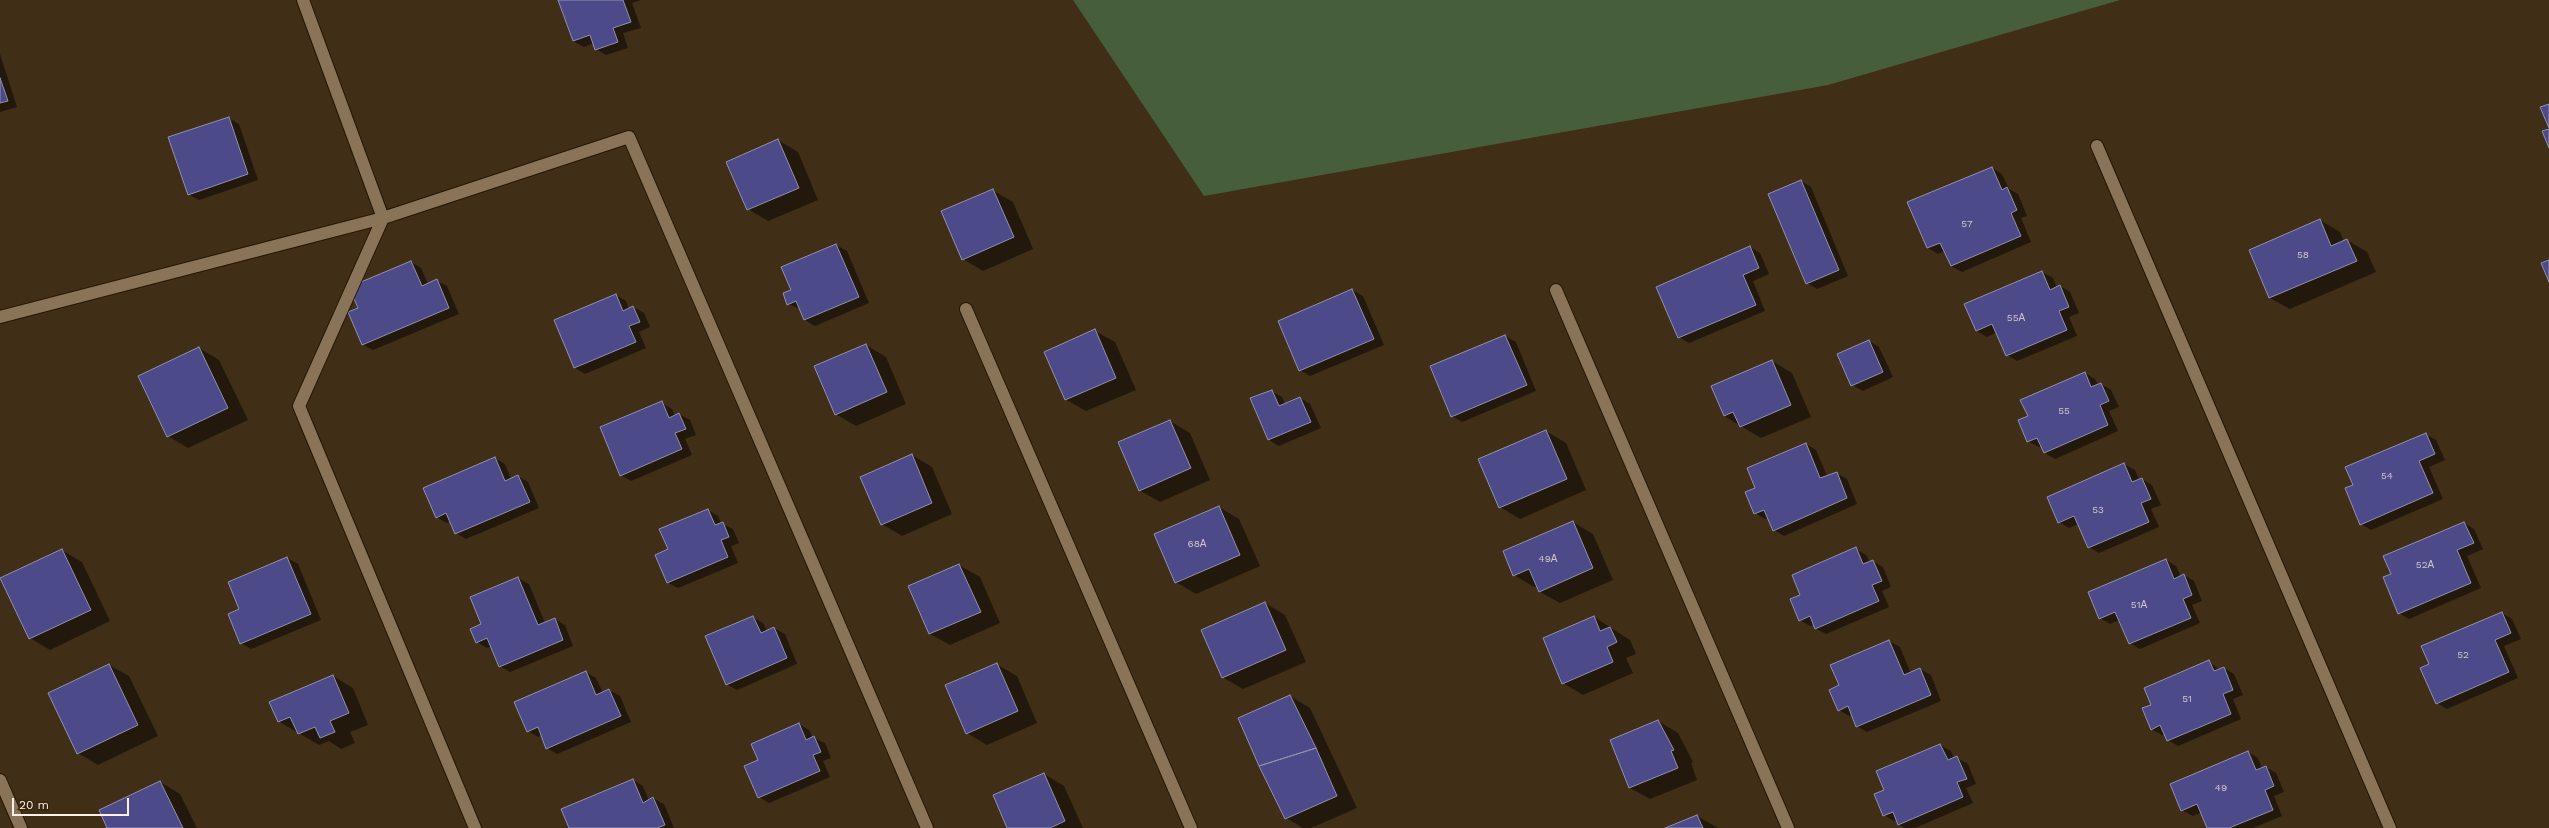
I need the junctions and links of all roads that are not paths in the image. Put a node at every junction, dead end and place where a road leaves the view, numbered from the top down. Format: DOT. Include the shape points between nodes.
graph roads {
  1 [pos="303,0"];
  2 [pos="2097,146"];
  3 [pos="383,218"];
  4 [pos="1556,290"];
  5 [pos="966,309"];
  6 [pos="0,317"];
  7 [pos="0,780"];
  8 [pos="21,828"];
  9 [pos="475,828"];
  10 [pos="927,828"];
  11 [pos="1191,828"];
  12 [pos="1788,828"];
  13 [pos="2390,828"];
  1 -- 3 [label="street"];
  2 -- 13 [label="street"];
  3 -- 6 [label="street"];
  3 -- 9 [label="street" via="299,406"];
  3 -- 10 [label="street" via="629,137"];
  4 -- 12 [label="street"];
  5 -- 11 [label="street"];
  7 -- 8 [label="street"];
}
